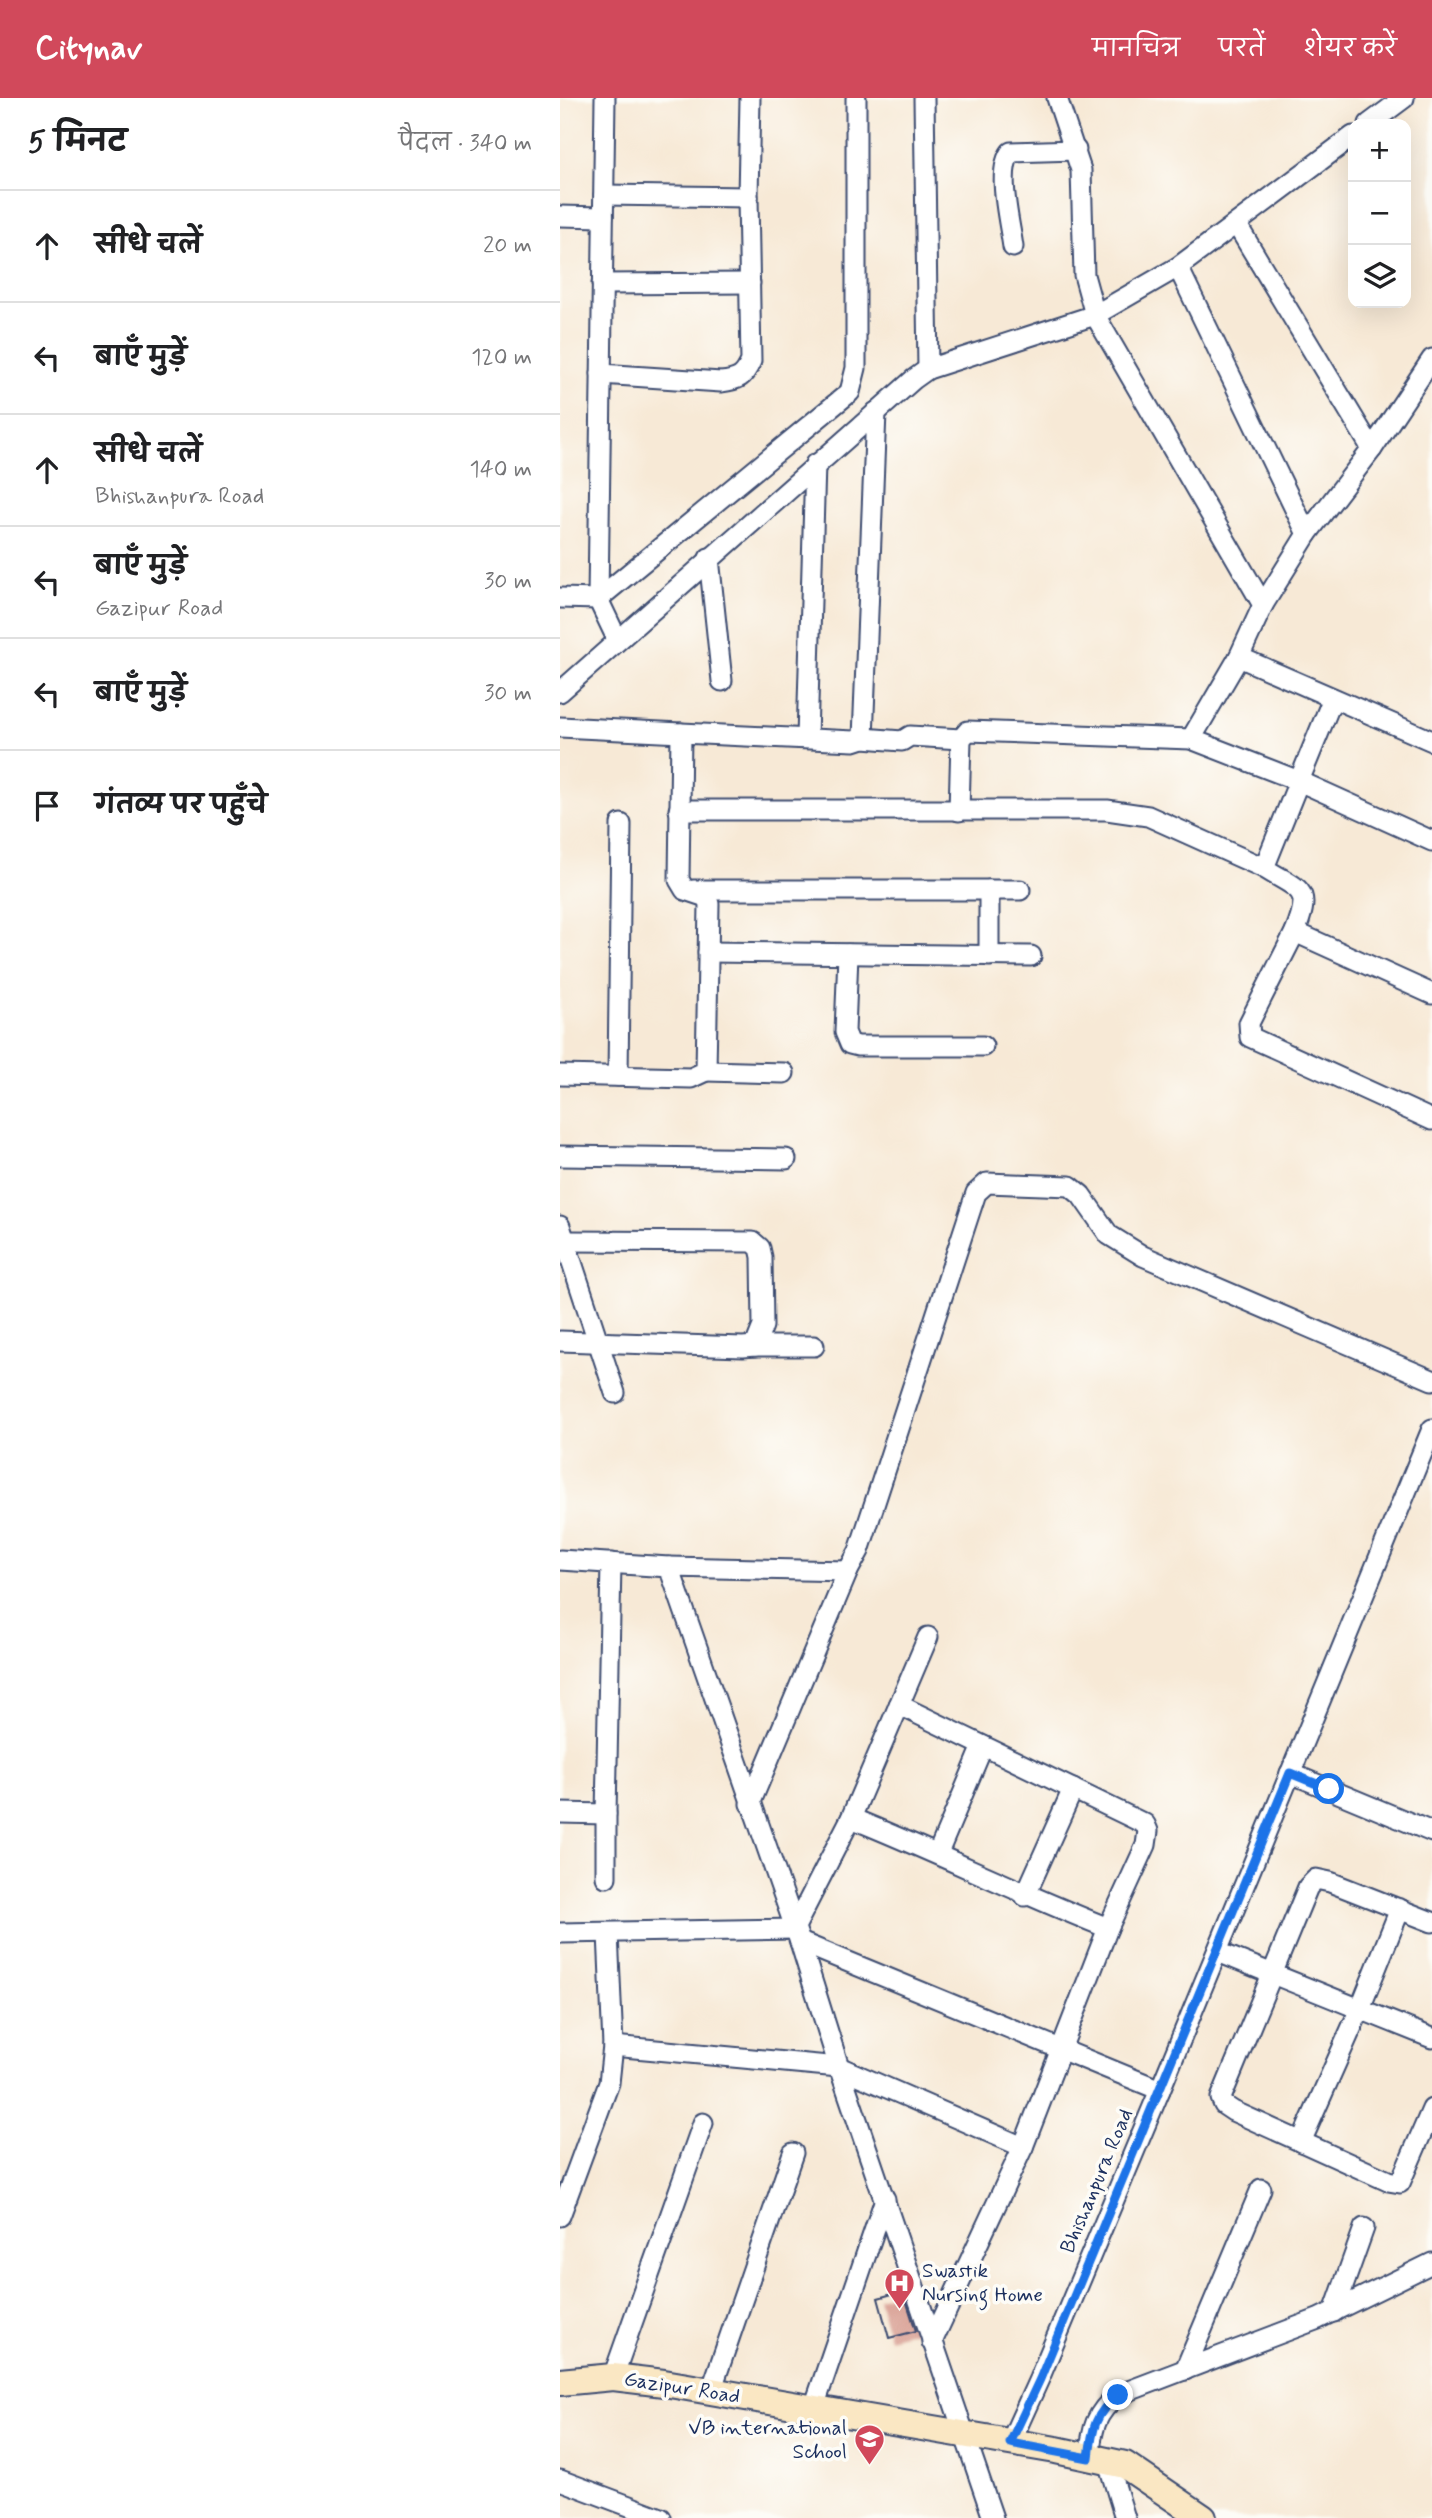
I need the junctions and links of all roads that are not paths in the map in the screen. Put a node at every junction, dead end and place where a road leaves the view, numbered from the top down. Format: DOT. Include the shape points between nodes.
graph roads {
  1 [pos="605,98"];
  2 [pos="750,98"];
  3 [pos="856,98"];
  4 [pos="924,98"];
  5 [pos="1057,98"];
  6 [pos="1404,98"];
  7 [pos="1376,119"];
  8 [pos="1348,140"];
  9 [pos="1076,150"];
  10 [pos="604,195"];
  11 [pos="748,197"];
  12 [pos="560,216"];
  13 [pos="603,217"];
  14 [pos="1237,226"];
  15 [pos="1013,247"];
  16 [pos="1178,267"];
  17 [pos="750,283"];
  18 [pos="602,284"];
  19 [pos="1095,315"];
  20 [pos="1432,359"];
  21 [pos="928,369"];
  22 [pos="601,374"];
  23 [pos="877,412"];
  24 [pos="1372,449"];
  25 [pos="815,464"];
  26 [pos="1307,534"];
  27 [pos="709,558"];
  28 [pos="560,597"];
  29 [pos="598,599"];
  30 [pos="1263,605"];
  31 [pos="617,639"];
  32 [pos="1239,657"];
  33 [pos="722,681"];
  34 [pos="560,692"];
  35 [pos="1333,698"];
  36 [pos="560,727"];
  37 [pos="681,733"];
  38 [pos="807,738"];
  39 [pos="863,738"];
  40 [pos="961,739"];
  41 [pos="1191,739"];
  42 [pos="1432,741"];
  43 [pos="1299,781"];
  44 [pos="679,810"];
  45 [pos="959,811"];
  46 [pos="621,824"];
  47 [pos="1432,841"];
  48 [pos="1264,868"];
  49 [pos="685,890"];
  50 [pos="989,890"];
  51 [pos="1020,890"];
  52 [pos="1295,932"];
  53 [pos="708,952"];
  54 [pos="848,954"];
  55 [pos="989,956"];
  56 [pos="1031,956"];
  57 [pos="1432,994"];
  58 [pos="983,1046"];
  59 [pos="706,1071"];
  60 [pos="784,1073"];
  61 [pos="560,1075"];
  62 [pos="618,1076"];
  63 [pos="1432,1120"];
  64 [pos="560,1156"];
  65 [pos="786,1159"];
  66 [pos="563,1234"];
  67 [pos="560,1341"];
  68 [pos="598,1342"];
  69 [pos="755,1346"];
  70 [pos="814,1346"];
  71 [pos="1432,1380"];
  72 [pos="615,1393"];
  73 [pos="1432,1429"];
  74 [pos="560,1560"];
  75 [pos="611,1563"];
  76 [pos="669,1567"];
  77 [pos="848,1571"];
  78 [pos="928,1637"];
  79 [pos="899,1705"];
  80 [pos="983,1746"];
  81 [pos="1290,1773"];
  82 [pos="1073,1789"];
  83 [pos="750,1804"];
  84 [pos="560,1814"];
  85 [pos="606,1814"];
  86 [pos="851,1818"];
  87 [pos="1432,1832"];
  88 [pos="938,1853"];
  89 [pos="606,1877"];
  90 [pos="1025,1896"];
  91 [pos="1400,1909"];
  92 [pos="1432,1922"];
  93 [pos="1108,1928"];
  94 [pos="560,1933"];
  95 [pos="608,1933"];
  96 [pos="797,1935"];
  97 [pos="1218,1952"];
  98 [pos="1273,1976"];
  99 [pos="1359,2011"];
  100 [pos="1432,2038"];
  101 [pos="613,2046"];
  102 [pos="1063,2051"];
  103 [pos="839,2067"];
  104 [pos="1160,2090"];
  105 [pos="1432,2109"];
  106 [pos="703,2123"];
  107 [pos="1426,2134"];
  108 [pos="1301,2142"];
  109 [pos="1023,2147"];
  110 [pos="793,2153"];
  111 [pos="1261,2189"];
  112 [pos="886,2199"];
  113 [pos="560,2216"];
  114 [pos="1364,2228"];
  115 [pos="1432,2263"];
  116 [pos="1334,2312"];
  117 [pos="932,2342"];
  118 [pos="1185,2370"];
  119 [pos="613,2377"];
  120 [pos="560,2382"];
  121 [pos="710,2391"];
  122 [pos="813,2410"];
  123 [pos="962,2434"];
  124 [pos="1010,2443"];
  125 [pos="1099,2460"];
  126 [pos="560,2480"];
  127 [pos="661,2518"];
  128 [pos="992,2518"];
  129 [pos="1125,2518"];
  130 [pos="1203,2518"];
  1 -- 10 [label="street"];
  2 -- 11 [label="street"];
  3 -- 29 [label="street" via="856,368 849,392"];
  4 -- 21 [label="street"];
  5 -- 9 [label="street"];
  6 -- 7 [label="street"];
  8 -- 14 [label="street"];
  9 -- 15 [label="street" via="1021,150 1011,152 1005,160"];
  9 -- 19 [label="street" via="1084,188 1084,275"];
  10 -- 11 [label="street"];
  10 -- 13 [label="street"];
  11 -- 17 [label="street"];
  12 -- 13 [label="street"];
  13 -- 18 [label="street"];
  14 -- 16 [label="street"];
  14 -- 24 [label="street"];
  16 -- 19 [label="street"];
  16 -- 26 [label="street"];
  17 -- 18 [label="street"];
  17 -- 22 [label="street" via="751,361 737,380"];
  18 -- 22 [label="street"];
  19 -- 21 [label="street"];
  19 -- 30 [label="street"];
  20 -- 24 [label="street"];
  21 -- 23 [label="street"];
  22 -- 29 [label="street"];
  23 -- 25 [label="street"];
  23 -- 39 [label="street"];
  24 -- 26 [label="street"];
  25 -- 27 [label="street"];
  25 -- 38 [label="street"];
  26 -- 30 [label="street"];
  27 -- 31 [label="street"];
  27 -- 33 [label="street"];
  28 -- 29 [label="street"];
  29 -- 31 [label="street"];
  30 -- 32 [label="street"];
  31 -- 34 [label="street"];
  32 -- 35 [label="street"];
  32 -- 41 [label="street"];
  35 -- 42 [label="street"];
  35 -- 43 [label="street"];
  36 -- 37 [label="street"];
  37 -- 38 [label="street"];
  37 -- 44 [label="street"];
  38 -- 39 [label="street"];
  39 -- 40 [label="street"];
  40 -- 41 [label="street" via="975,730"];
  40 -- 45 [label="street"];
  41 -- 43 [label="street"];
  43 -- 47 [label="street"];
  43 -- 48 [label="street"];
  44 -- 45 [label="street"];
  44 -- 49 [label="street" via="679,880"];
  45 -- 48 [label="street" via="1130,813"];
  46 -- 62 [label="street"];
  48 -- 52 [label="street" via="1304,896"];
  49 -- 50 [label="street"];
  49 -- 53 [label="street" via="706,897"];
  50 -- 51 [label="street"];
  50 -- 55 [label="street"];
  52 -- 57 [label="street"];
  52 -- 63 [label="street" via="1249,1023 1250,1037"];
  53 -- 54 [label="street"];
  53 -- 59 [label="street"];
  54 -- 55 [label="street"];
  54 -- 58 [label="street" via="845,1032 850,1044"];
  55 -- 56 [label="street"];
  59 -- 60 [label="street"];
  59 -- 62 [label="street" via="691,1077"];
  61 -- 62 [label="street"];
  64 -- 65 [label="street"];
  66 -- 68 [label="street"];
  66 -- 69 [label="street" via="753,1242 762,1258 764,1326"];
  67 -- 68 [label="street"];
  68 -- 69 [label="street"];
  68 -- 72 [label="street"];
  69 -- 70 [label="street"];
  71 -- 77 [label="street" via="1143,1256 1109,1235 1070,1186 987,1183 976,1193 859,1551"];
  73 -- 81 [label="street, Bhishanpura Road"];
  74 -- 75 [label="street"];
  75 -- 76 [label="street"];
  75 -- 85 [label="street"];
  76 -- 77 [label="street"];
  76 -- 83 [label="street"];
  77 -- 83 [label="street"];
  78 -- 79 [label="street"];
  79 -- 80 [label="street"];
  79 -- 86 [label="street"];
  80 -- 82 [label="street"];
  80 -- 88 [label="street"];
  81 -- 87 [label="street"];
  81 -- 97 [label="street, Bhishanpura Road"];
  82 -- 90 [label="street"];
  82 -- 93 [label="street" via="1144,1824 1148,1831"];
  83 -- 96 [label="street"];
  84 -- 85 [label="street"];
  85 -- 89 [label="street"];
  86 -- 88 [label="street"];
  86 -- 96 [label="street"];
  88 -- 90 [label="street"];
  90 -- 93 [label="street"];
  91 -- 92 [label="street"];
  91 -- 98 [label="street" via="1316,1879 1308,1887"];
  91 -- 99 [label="street"];
  93 -- 102 [label="street"];
  94 -- 95 [label="street"];
  95 -- 96 [label="street"];
  95 -- 101 [label="street"];
  96 -- 102 [label="street"];
  96 -- 103 [label="street"];
  97 -- 98 [label="street"];
  97 -- 104 [label="street, Bhishanpura Road"];
  98 -- 99 [label="street"];
  98 -- 108 [label="street" via="1221,2098 1233,2111"];
  99 -- 100 [label="street"];
  99 -- 108 [label="street"];
  101 -- 103 [label="street"];
  101 -- 113 [label="street" via="603,2105"];
  102 -- 104 [label="street"];
  102 -- 109 [label="street"];
  103 -- 109 [label="street"];
  103 -- 112 [label="street"];
  104 -- 124 [label="street, Bhishanpura Road"];
  105 -- 107 [label="street"];
  106 -- 119 [label="street"];
  107 -- 108 [label="street" via="1400,2183 1388,2182"];
  109 -- 117 [label="street"];
  110 -- 121 [label="street"];
  111 -- 118 [label="street"];
  112 -- 117 [label="street"];
  112 -- 122 [label="street"];
  114 -- 116 [label="street"];
  115 -- 116 [label="street"];
  116 -- 118 [label="street"];
  117 -- 123 [label="street"];
  118 -- 125 [label="street" via="1107,2403 1092,2427"];
  119 -- 120 [label="street, Gazipur Road"];
  119 -- 121 [label="street, Gazipur Road"];
  121 -- 122 [label="street, Gazipur Road"];
  122 -- 123 [label="street, Gazipur Road"];
  123 -- 124 [label="street, Gazipur Road"];
  123 -- 128 [label="street"];
  124 -- 125 [label="street, Gazipur Road"];
  125 -- 129 [label="street"];
  125 -- 130 [label="street, Gazipur Road" via="1125,2465"];
  126 -- 127 [label="street"];
}
